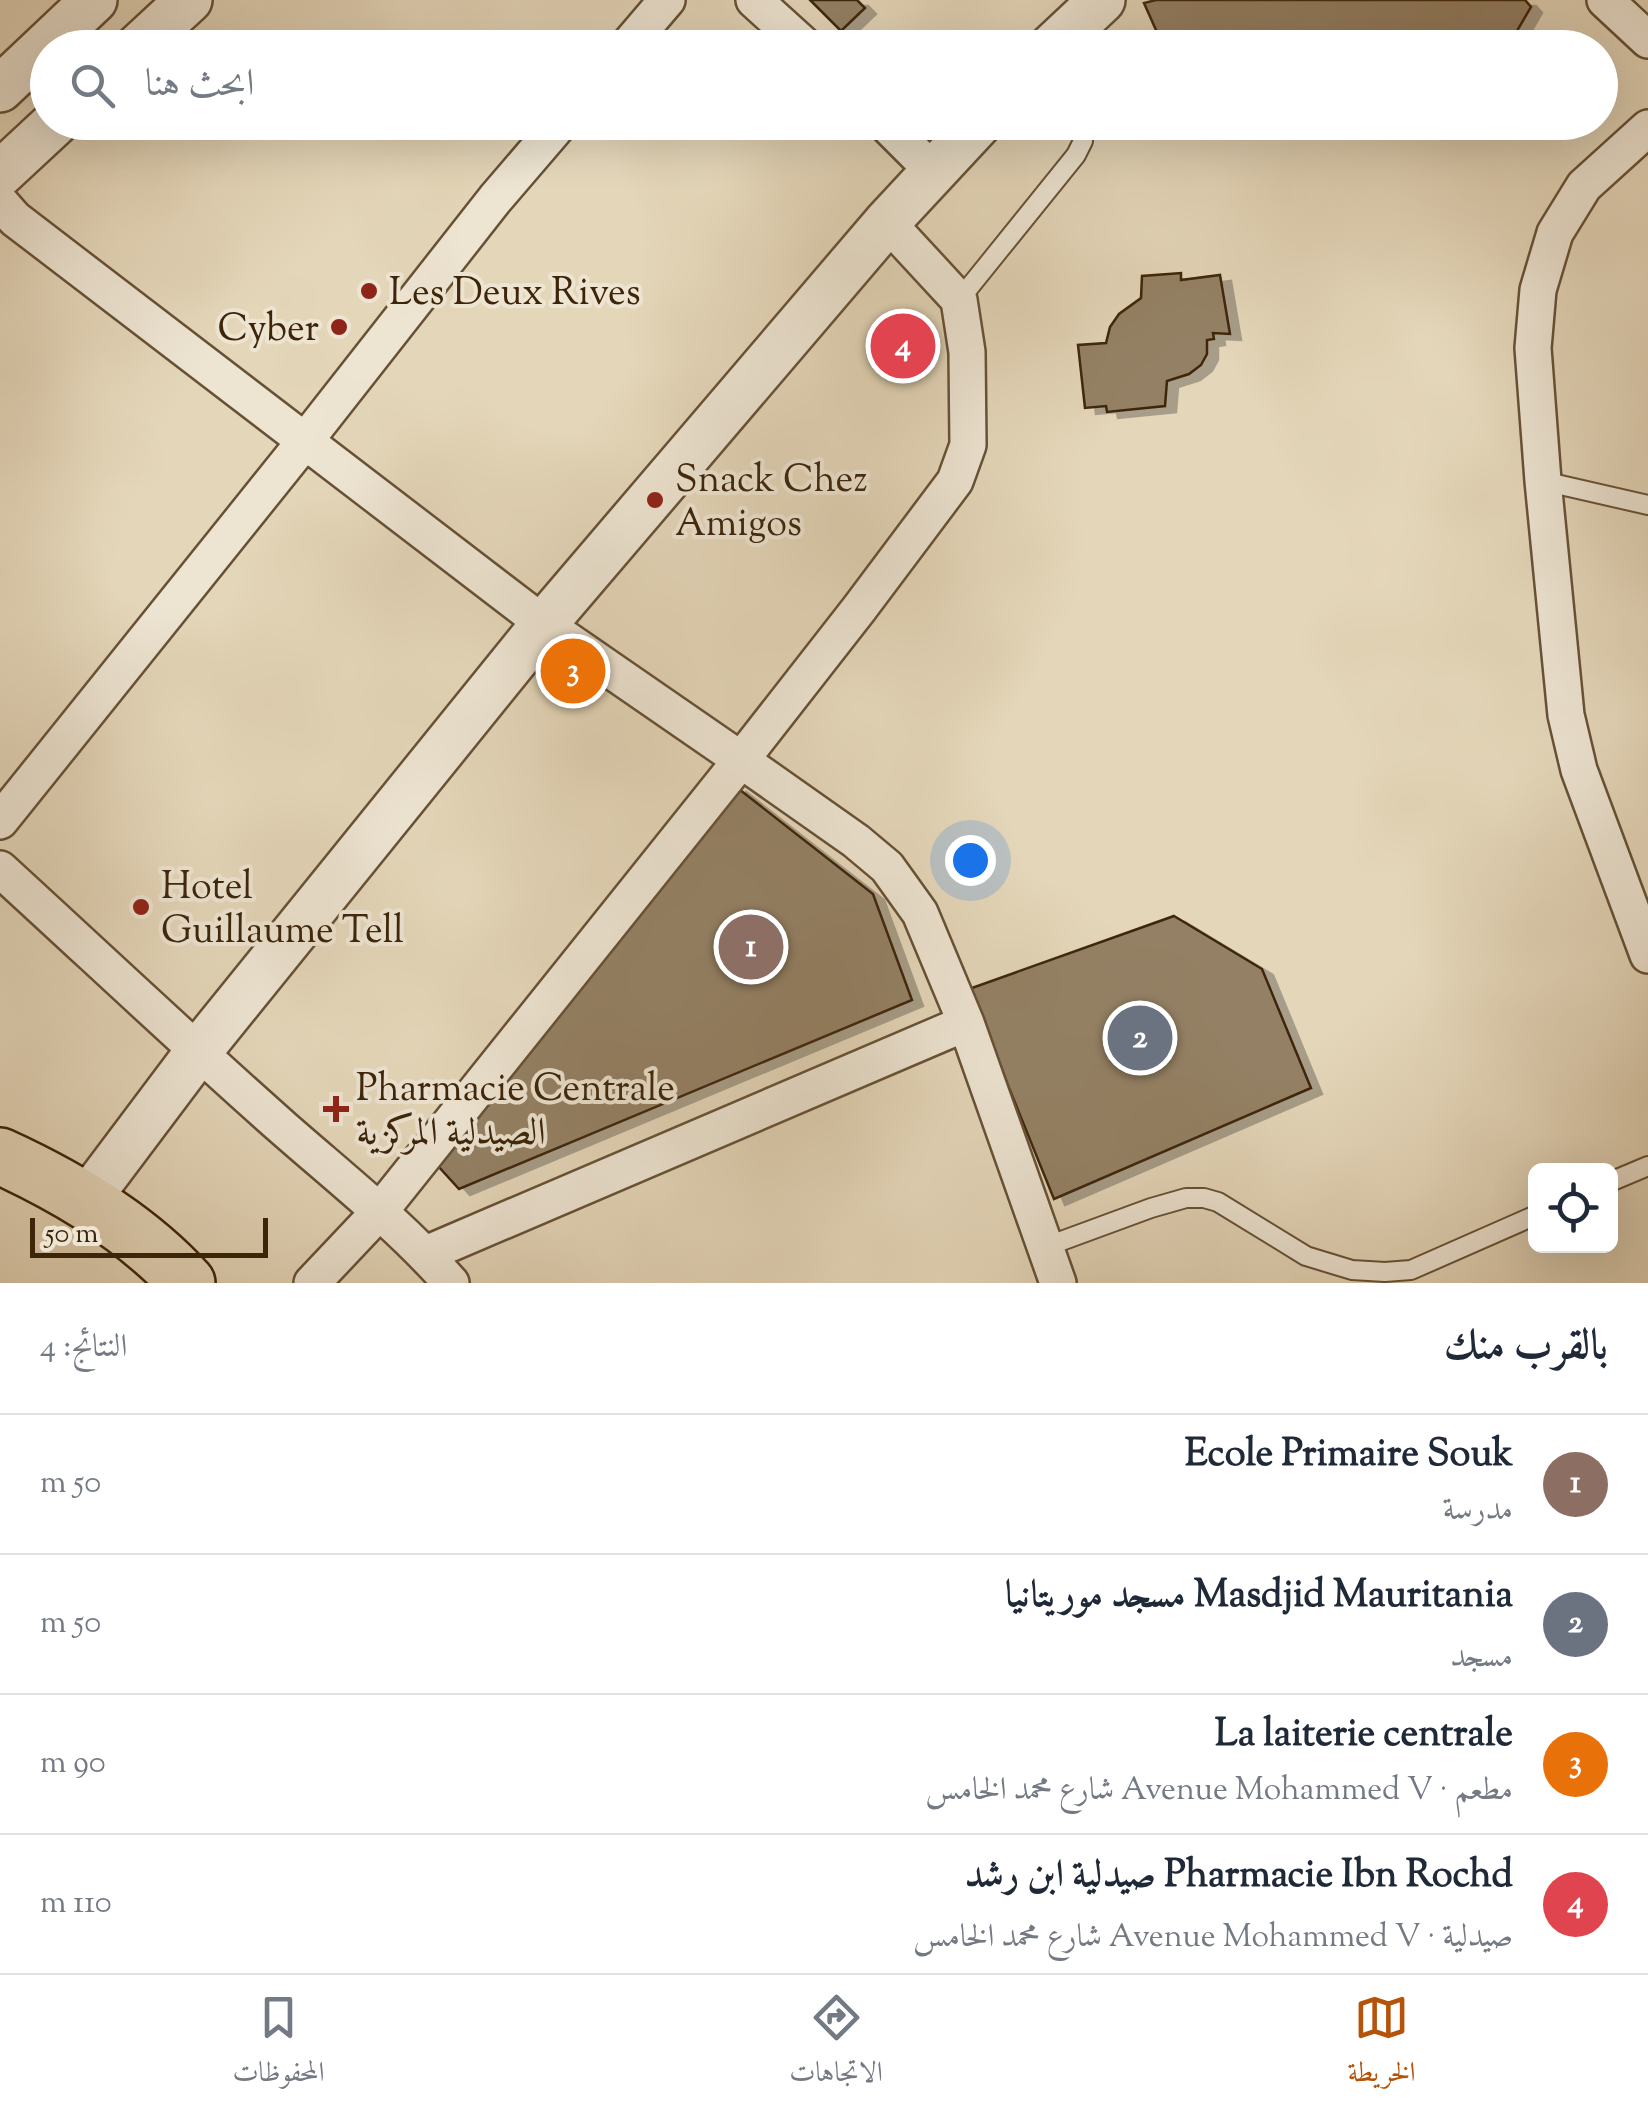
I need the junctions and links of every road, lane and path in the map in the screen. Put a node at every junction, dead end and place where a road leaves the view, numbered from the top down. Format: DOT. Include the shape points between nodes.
graph roads {
  1 [pos="94,0"];
  2 [pos="189,0"];
  3 [pos="667,0"];
  4 [pos="754,0"];
  5 [pos="1102,0"];
  6 [pos="1605,0"];
  7 [pos="63,30"];
  8 [pos="156,30"];
  9 [pos="641,30"];
  10 [pos="787,30"];
  11 [pos="1070,30"];
  12 [pos="1648,40"];
  13 [pos="30,61"];
  14 [pos="0,90"];
  15 [pos="1648,128"];
  16 [pos="37,140"];
  17 [pos="546,140"];
  18 [pos="902,140"];
  19 [pos="963,140"];
  20 [pos="1082,140"];
  21 [pos="934,172"];
  22 [pos="0,174"];
  23 [pos="5,219"];
  24 [pos="888,222"];
  25 [pos="960,300"];
  26 [pos="305,441"];
  27 [pos="1542,481"];
  28 [pos="1648,504"];
  29 [pos="544,624"];
  30 [pos="741,760"];
  31 [pos="0,821"];
  32 [pos="0,869"];
  33 [pos="1648,956"];
  34 [pos="966,1024"];
  35 [pos="198,1052"];
  36 [pos="0,1156"];
  37 [pos="1648,1166"];
  38 [pos="1618,1179"];
  39 [pos="86,1201"];
  40 [pos="380,1211"];
  41 [pos="1528,1218"];
  42 [pos="1046,1248"];
  43 [pos="426,1254"];
  44 [pos="186,1283"];
  45 [pos="312,1283"];
  46 [pos="451,1283"];
  47 [pos="1058,1283"];
  1 -- 7 [label="street"];
  2 -- 8 [label="street"];
  3 -- 9 [label="street"];
  4 -- 10 [label="street"];
  5 -- 11 [label="street"];
  6 -- 12 [label="street"];
  13 -- 14 [label="street"];
  15 -- 27 [label="street" via="1584,186 1555,233 1538,290 1533,348"];
  16 -- 22 [label="street"];
  17 -- 26 [label="street"];
  18 -- 21 [label="street"];
  19 -- 21 [label="street"];
  20 -- 25 [label="lane"];
  21 -- 24 [label="street"];
  23 -- 26 [label="street"];
  24 -- 25 [label="street"];
  24 -- 29 [label="street"];
  25 -- 30 [label="street" via="968,445 954,481"];
  26 -- 29 [label="street"];
  26 -- 31 [label="street"];
  27 -- 28 [label="lane"];
  27 -- 33 [label="street" via="1566,715 1579,770"];
  29 -- 30 [label="street"];
  29 -- 35 [label="street"];
  30 -- 34 [label="street" via="888,867 920,913"];
  30 -- 40 [label="street"];
  32 -- 35 [label="street"];
  34 -- 42 [label="street"];
  34 -- 43 [label="street"];
  35 -- 39 [label="street"];
  35 -- 40 [label="street"];
  36 -- 39 [label="main road"];
  37 -- 38 [label="lane"];
  39 -- 44 [label="main road" via="132,1232"];
  40 -- 43 [label="street"];
  40 -- 45 [label="street"];
  41 -- 42 [label="lane" via="1411,1270 1385,1272 1306,1256 1204,1198 1151,1208"];
  42 -- 47 [label="street"];
  43 -- 46 [label="street"];
}
